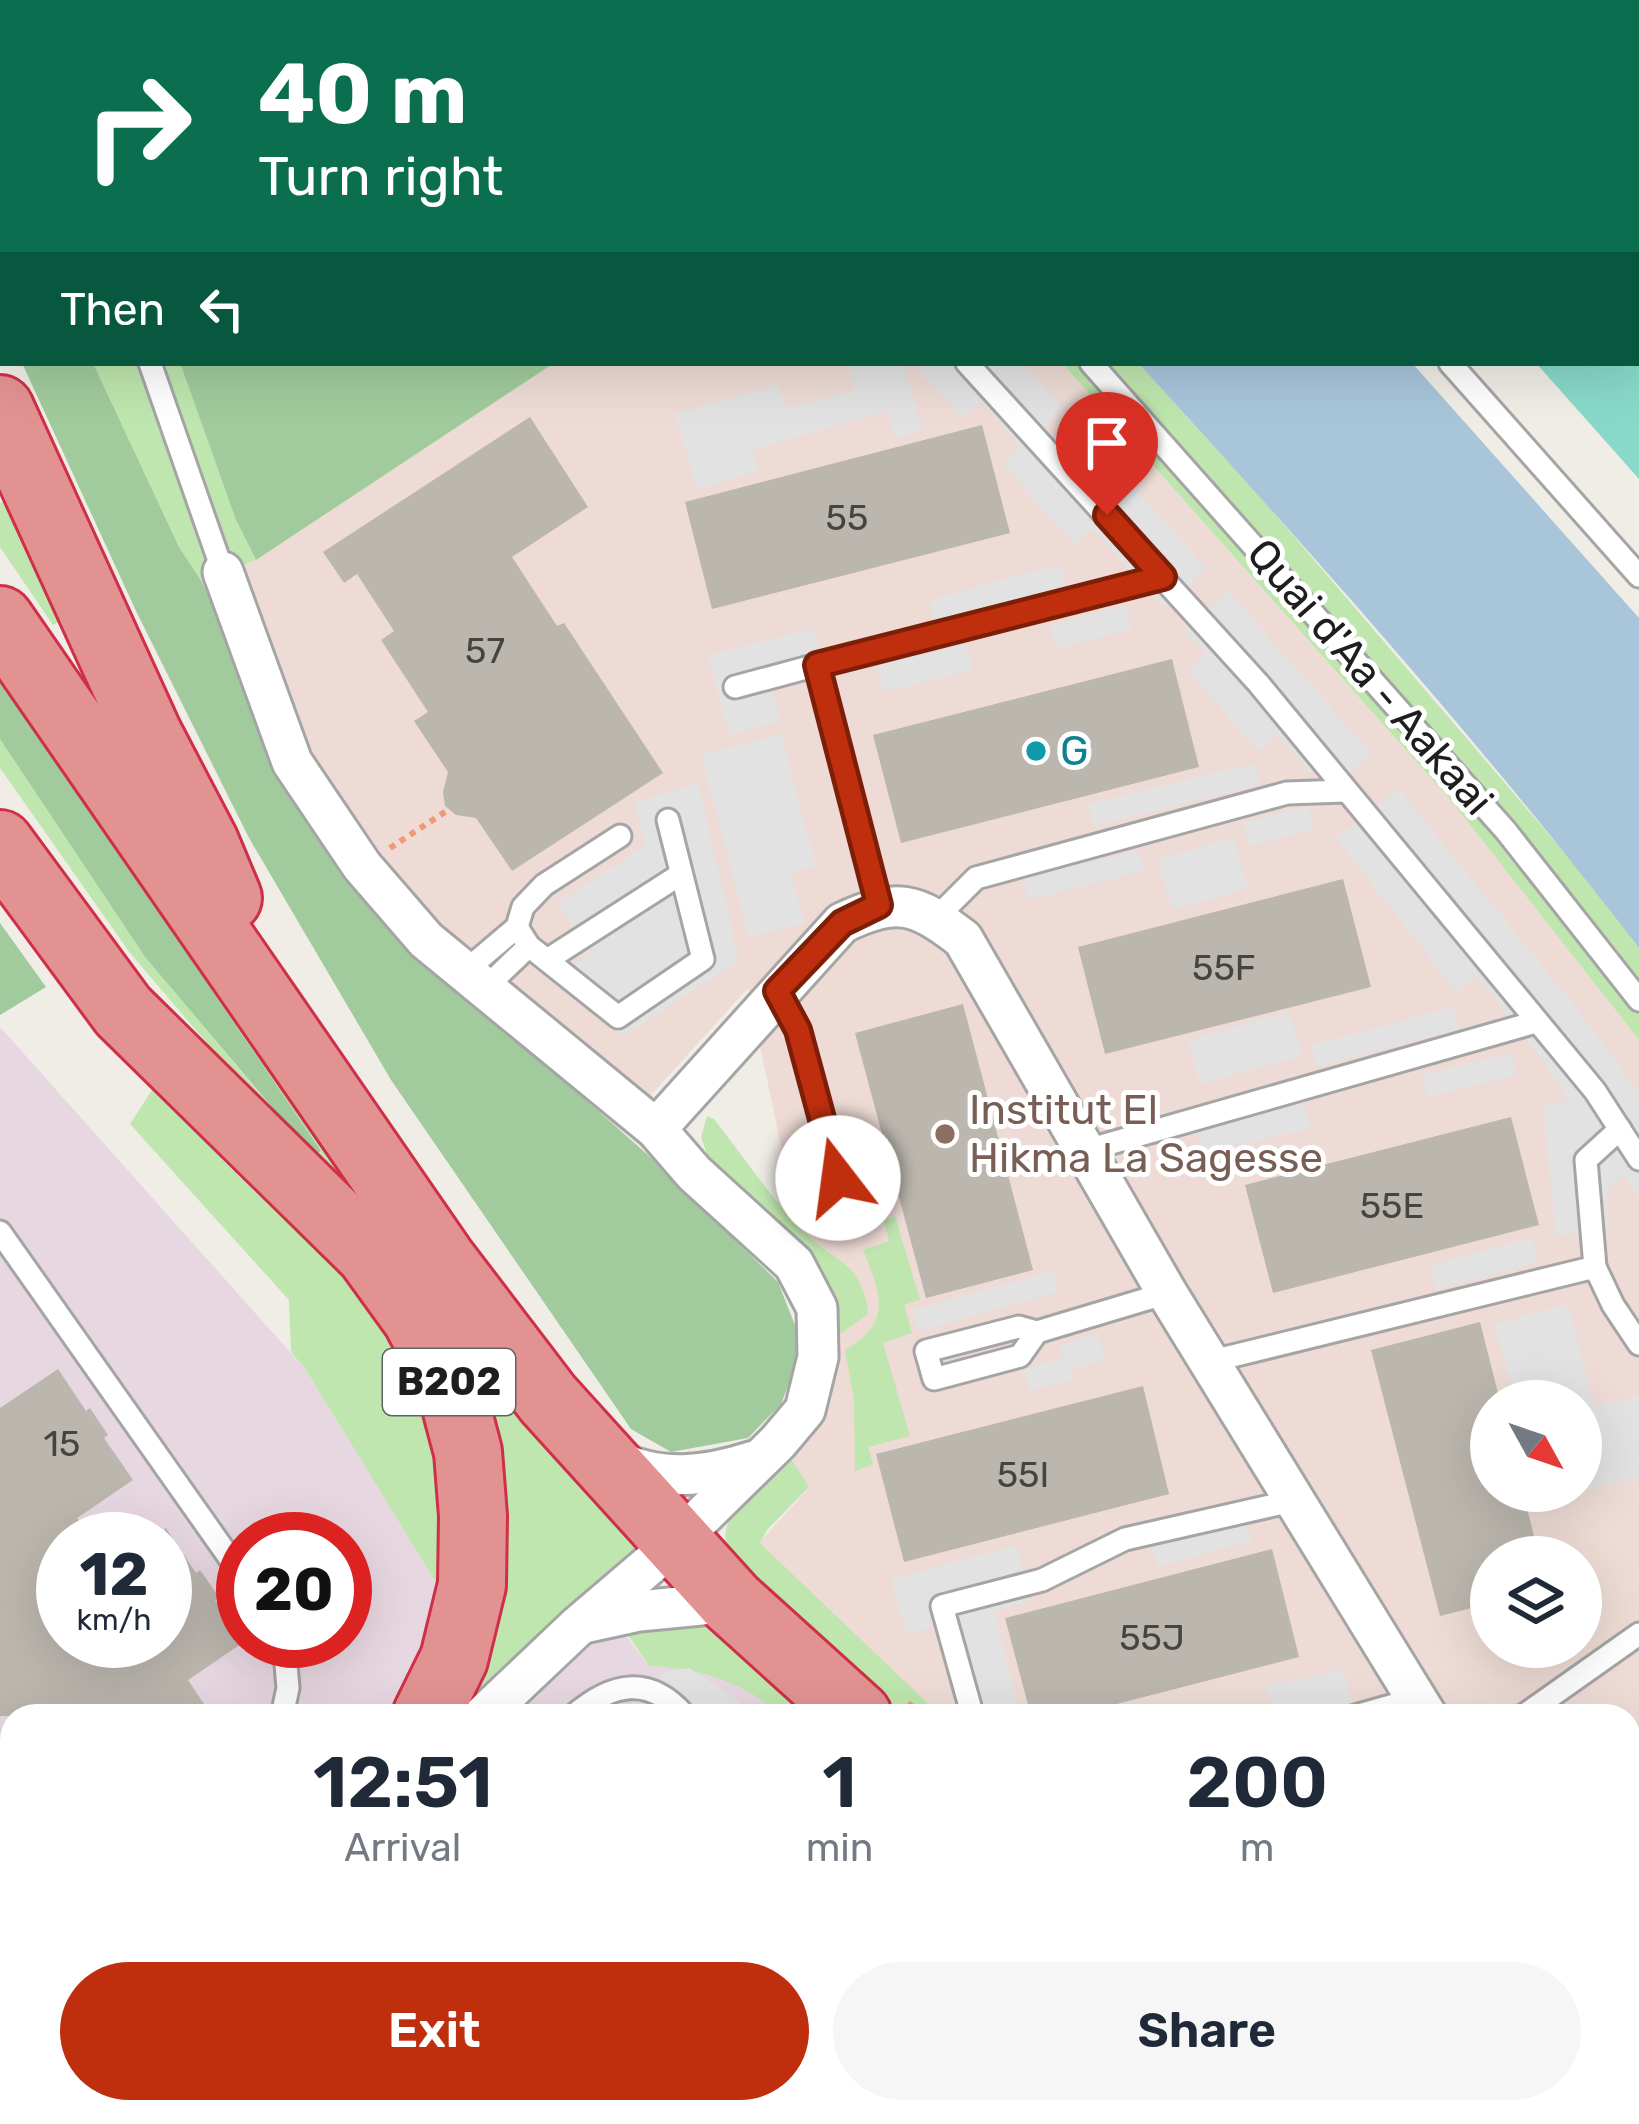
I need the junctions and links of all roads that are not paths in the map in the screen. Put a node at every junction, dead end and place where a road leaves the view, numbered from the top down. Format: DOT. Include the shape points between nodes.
graph roads {
  1 [pos="151,366"];
  2 [pos="971,366"];
  3 [pos="1094,366"];
  4 [pos="1453,366"];
  5 [pos="0,409"];
  6 [pos="223,572"];
  7 [pos="1639,576"];
  8 [pos="1163,577"];
  9 [pos="0,620"];
  10 [pos="817,665"];
  11 [pos="735,687"];
  12 [pos="1345,791"];
  13 [pos="668,820"];
  14 [pos="620,836"];
  15 [pos="0,844"];
  16 [pos="681,874"];
  17 [pos="879,905"];
  18 [pos="936,918"];
  19 [pos="531,945"];
  20 [pos="474,980"];
  21 [pos="777,991"];
  22 [pos="1639,1000"];
  23 [pos="277,1018"];
  24 [pos="1536,1022"];
  25 [pos="656,1129"];
  26 [pos="1619,1129"];
  27 [pos="1088,1150"];
  28 [pos="1639,1159"];
  29 [pos="838,1178"];
  30 [pos="0,1232"];
  31 [pos="1595,1268"];
  32 [pos="1167,1293"];
  33 [pos="1037,1332"];
  34 [pos="1639,1344"];
  35 [pos="1208,1362"];
  36 [pos="584,1443"];
  37 [pos="760,1460"];
  38 [pos="1292,1501"];
  39 [pos="216,1539"];
  40 [pos="675,1543"];
  41 [pos="732,1602"];
  42 [pos="579,1624"];
  43 [pos="1639,1634"];
  44 [pos="286,1668"];
  45 [pos="285,1704"];
  46 [pos="431,1704"];
  47 [pos="496,1704"];
  48 [pos="591,1704"];
  49 [pos="675,1704"];
  50 [pos="845,1704"];
  51 [pos="969,1704"];
  52 [pos="1419,1704"];
  53 [pos="1540,1704"];
  1 -- 6 [label="lane"];
  2 -- 8 [label="lane"];
  3 -- 22 [label="lane, Quai d'Aa - Aakaai" via="1506,831"];
  4 -- 7 [label="lane"];
  5 -- 23 [label="highway, B202" via="206,843"];
  6 -- 20 [label="street" via="292,762 362,866 426,940"];
  8 -- 10 [label="lane"];
  8 -- 12 [label="lane"];
  9 -- 23 [label="highway, B202"];
  10 -- 11 [label="lane"];
  10 -- 17 [label="lane"];
  12 -- 18 [label="lane" via="1287,793 976,878"];
  12 -- 24 [label="lane"];
  13 -- 16 [label="lane"];
  14 -- 19 [label="lane" via="523,908"];
  15 -- 46 [label="highway, B202" via="123,1011 369,1253 448,1380 468,1452 472,1585 454,1659"];
  16 -- 19 [label="lane"];
  16 -- 19 [label="lane" via="703,959 619,1017"];
  17 -- 18 [label="street"];
  17 -- 21 [label="street" via="842,923"];
  18 -- 27 [label="street" via="963,939"];
  19 -- 20 [label="lane"];
  20 -- 25 [label="street"];
  21 -- 25 [label="street"];
  21 -- 29 [label="lane" via="798,1030"];
  23 -- 36 [label="highway, B202" via="442,1260"];
  24 -- 26 [label="lane"];
  24 -- 27 [label="lane"];
  25 -- 37 [label="street" via="794,1264 817,1308 818,1357 805,1410"];
  26 -- 28 [label="lane"];
  26 -- 31 [label="lane" via="1586,1160"];
  27 -- 32 [label="street"];
  30 -- 39 [label="lane"];
  31 -- 34 [label="lane"];
  31 -- 35 [label="lane"];
  32 -- 33 [label="lane"];
  32 -- 35 [label="street"];
  35 -- 38 [label="street"];
  36 -- 37 [label="street" via="628,1467 666,1475 713,1474"];
  36 -- 40 [label="highway, B202"];
  37 -- 40 [label="street"];
  38 -- 51 [label="lane" via="1125,1539 1042,1580 942,1606"];
  38 -- 52 [label="street"];
  40 -- 41 [label="highway, B202"];
  40 -- 42 [label="street"];
  41 -- 42 [label="street"];
  41 -- 50 [label="highway, B202"];
  42 -- 47 [label="street"];
  43 -- 53 [label="lane"];
  44 -- 45 [label="lane"];
  48 -- 49 [label="lane" via="616,1687 638,1687"];
}
